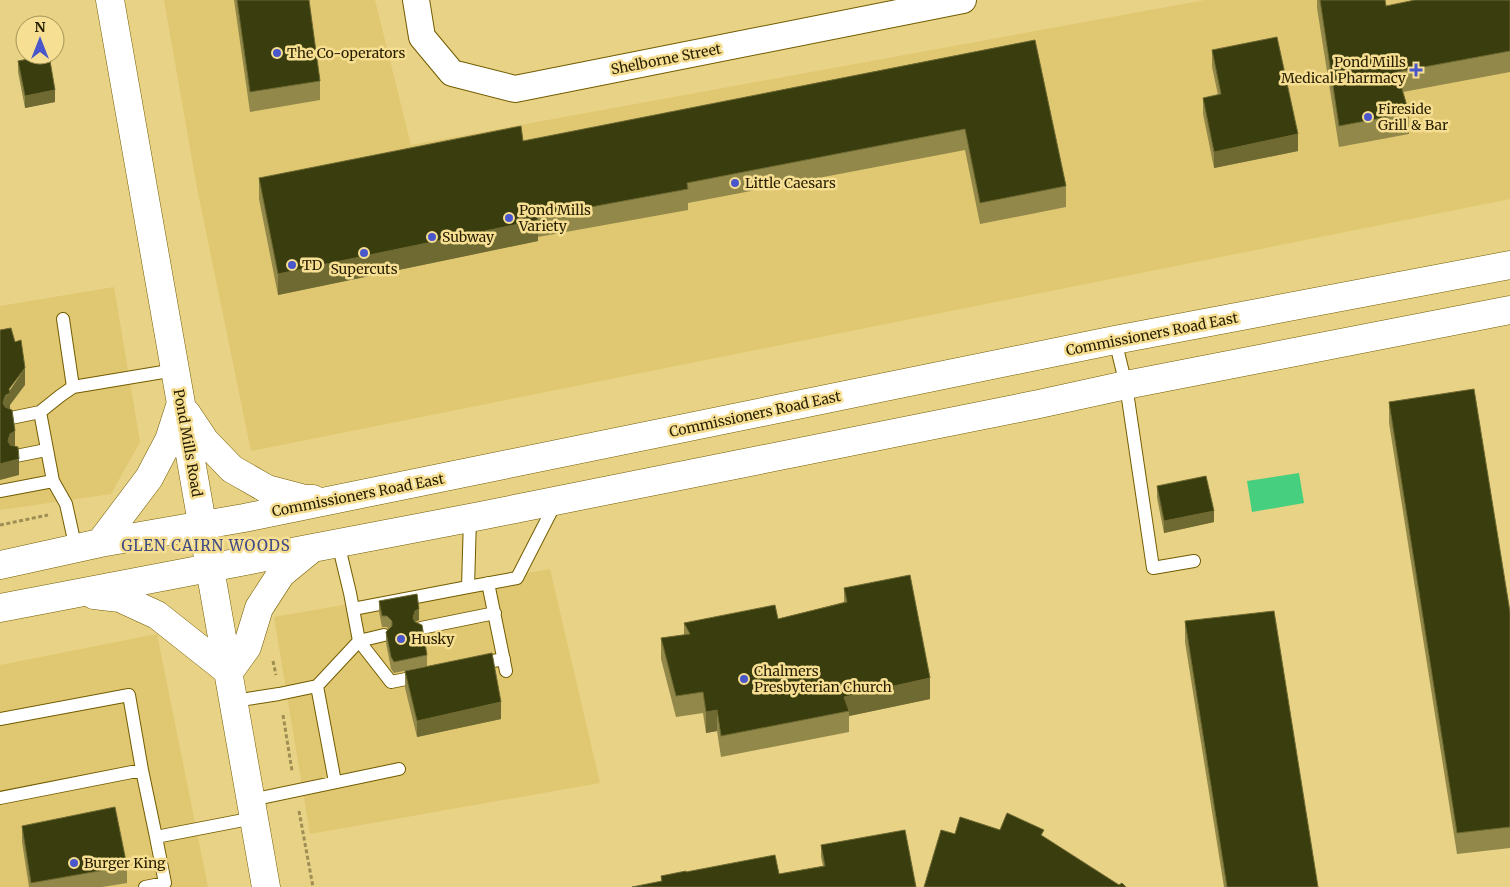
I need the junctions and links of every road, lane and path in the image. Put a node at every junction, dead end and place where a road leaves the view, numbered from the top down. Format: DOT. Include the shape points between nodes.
graph roads {
  1 [pos="110,0"];
  2 [pos="416,0"];
  3 [pos="963,0"];
  4 [pos="1510,265"];
  5 [pos="1510,310"];
  6 [pos="63,319"];
  7 [pos="1115,340"];
  8 [pos="175,370"];
  9 [pos="1126,386"];
  10 [pos="73,387"];
  11 [pos="181,404"];
  12 [pos="40,412"];
  13 [pos="11,418"];
  14 [pos="46,450"];
  15 [pos="16,456"];
  16 [pos="53,481"];
  17 [pos="0,491"];
  18 [pos="345,498"];
  19 [pos="556,501"];
  20 [pos="470,518"];
  21 [pos="203,526"];
  22 [pos="88,546"];
  23 [pos="325,546"];
  24 [pos="1194,562"];
  25 [pos="0,565"];
  26 [pos="210,568"];
  27 [pos="488,583"];
  28 [pos="468,587"];
  29 [pos="79,592"];
  30 [pos="0,608"];
  31 [pos="353,609"];
  32 [pos="494,614"];
  33 [pos="421,628"];
  34 [pos="384,635"];
  35 [pos="359,641"];
  36 [pos="468,666"];
  37 [pos="229,672"];
  38 [pos="430,674"];
  39 [pos="317,686"];
  40 [pos="234,702"];
  41 [pos="0,719"];
  42 [pos="398,768"];
  43 [pos="142,770"];
  44 [pos="335,782"];
  45 [pos="0,798"];
  46 [pos="252,809"];
  47 [pos="156,837"];
  48 [pos="145,887"];
  49 [pos="266,887"];
  1 -- 8 [label="main road, Pond Mills Road"];
  2 -- 3 [label="street, Shelborne Street" via="422,37 452,73 515,89"];
  4 -- 7 [label="main road, Commissioners Road East"];
  5 -- 9 [label="main road"];
  6 -- 10 [label="lane"];
  7 -- 9 [label="lane"];
  7 -- 18 [label="main road, Commissioners Road East"];
  8 -- 10 [label="lane"];
  8 -- 11 [label="main road, Pond Mills Road"];
  9 -- 19 [label="main road"];
  9 -- 24 [label="lane" via="1153,568"];
  10 -- 12 [label="lane"];
  11 -- 18 [label="main road" via="205,441 232,469 251,480 267,489 305,499"];
  11 -- 21 [label="main road, Pond Mills Road"];
  11 -- 22 [label="main road" via="169,440 149,478"];
  12 -- 13 [label="lane"];
  12 -- 14 [label="lane"];
  14 -- 15 [label="lane"];
  14 -- 16 [label="lane"];
  16 -- 17 [label="lane"];
  16 -- 22 [label="lane"];
  18 -- 21 [label="main road, Commissioners Road East"];
  19 -- 20 [label="main road"];
  19 -- 27 [label="lane" via="517,578"];
  20 -- 23 [label="main road"];
  20 -- 28 [label="lane"];
  21 -- 22 [label="main road, Commissioners Road East"];
  21 -- 26 [label="main road, Pond Mills Road"];
  22 -- 25 [label="main road, Commissioners Road East"];
  23 -- 26 [label="main road"];
  23 -- 31 [label="lane"];
  23 -- 37 [label="main road" via="281,574 258,608 247,646"];
  26 -- 29 [label="main road"];
  26 -- 37 [label="main road, Pond Mills Road"];
  27 -- 28 [label="lane"];
  27 -- 32 [label="lane"];
  28 -- 31 [label="lane"];
  29 -- 30 [label="main road"];
  29 -- 37 [label="main road" via="120,598 157,615"];
  31 -- 35 [label="lane"];
  32 -- 33 [label="lane"];
  32 -- 36 [label="lane" via="505,665"];
  34 -- 35 [label="lane"];
  35 -- 38 [label="lane" via="391,682"];
  35 -- 39 [label="lane"];
  37 -- 40 [label="main road, Pond Mills Road"];
  39 -- 40 [label="lane"];
  39 -- 44 [label="lane"];
  40 -- 46 [label="main road, Pond Mills Road"];
  41 -- 43 [label="lane" via="129,695"];
  42 -- 44 [label="lane"];
  43 -- 45 [label="lane"];
  43 -- 47 [label="lane"];
  44 -- 46 [label="lane"];
  46 -- 47 [label="lane"];
  46 -- 49 [label="main road, Pond Mills Road"];
  47 -- 48 [label="lane" via="165,883"];
}
